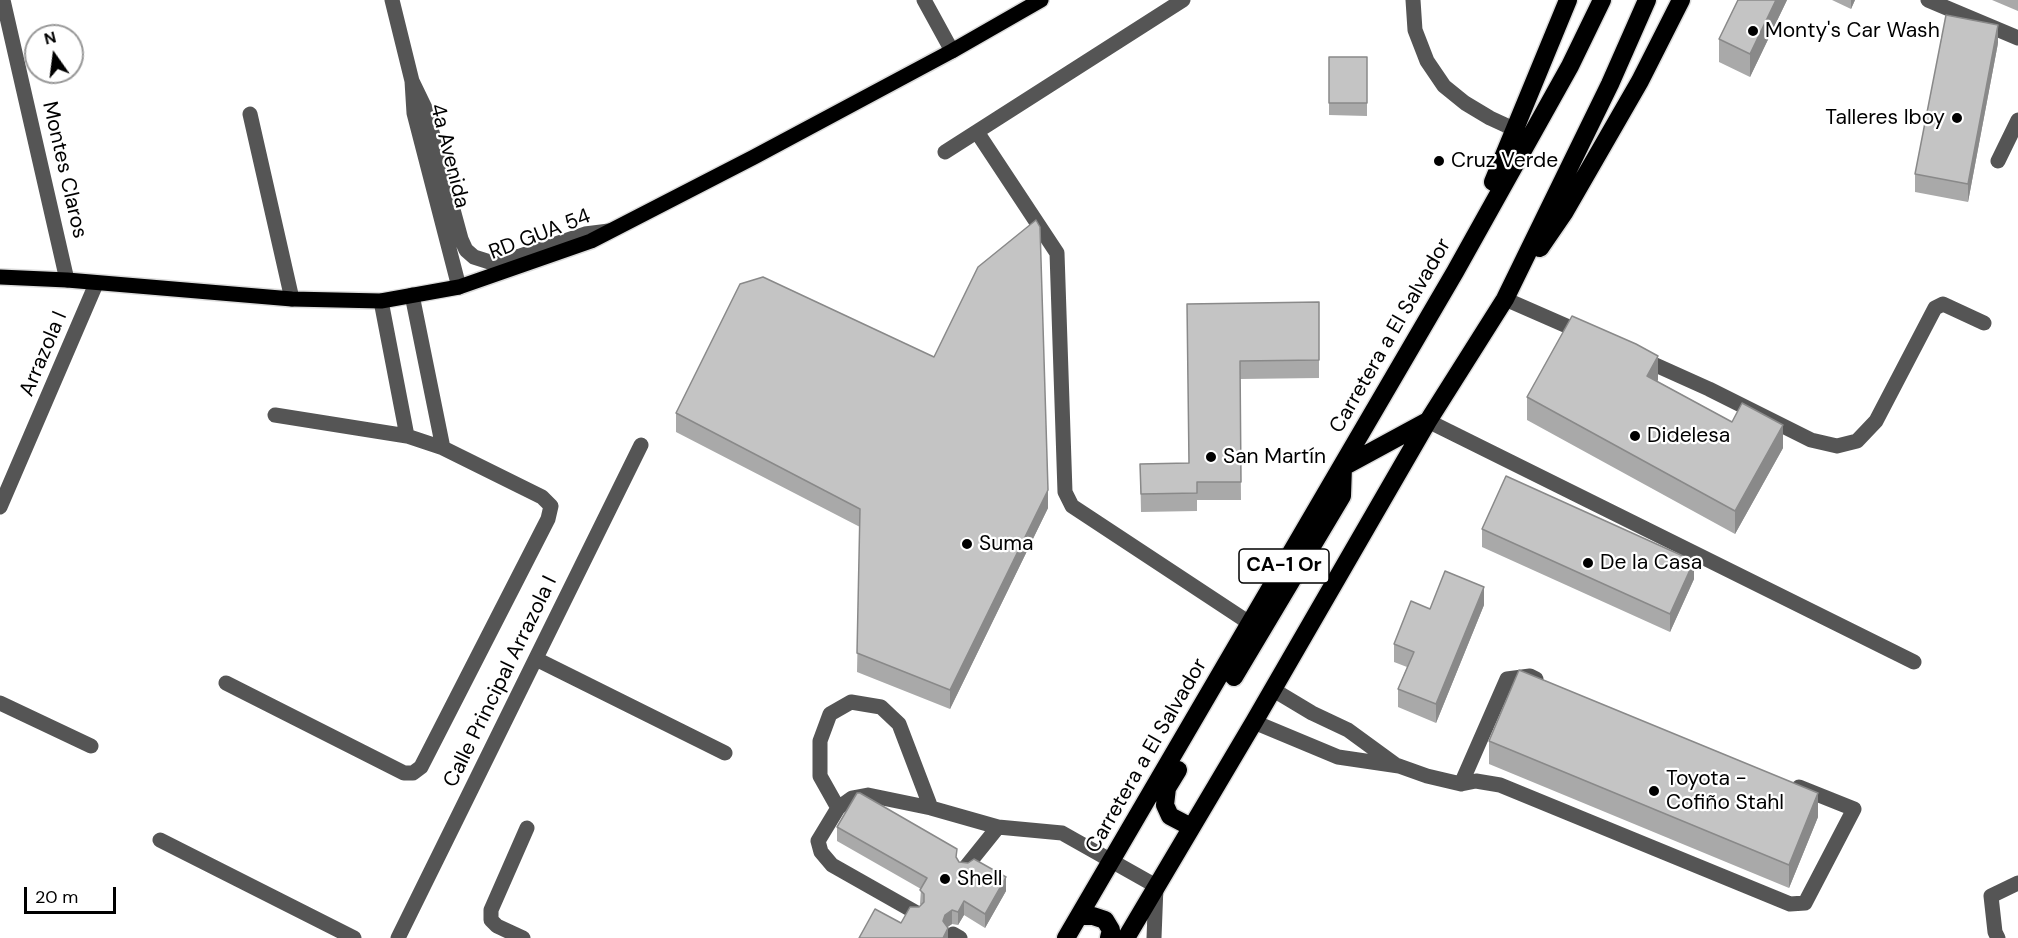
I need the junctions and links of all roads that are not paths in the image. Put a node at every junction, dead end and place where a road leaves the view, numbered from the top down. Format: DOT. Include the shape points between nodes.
graph roads {
  1 [pos="3,0"];
  2 [pos="392,0"];
  3 [pos="924,0"];
  4 [pos="1041,0"];
  5 [pos="1183,0"];
  6 [pos="1413,0"];
  7 [pos="1568,0"];
  8 [pos="1602,0"];
  9 [pos="1647,0"];
  10 [pos="1681,0"];
  11 [pos="1928,0"];
  12 [pos="2018,38"];
  13 [pos="952,51"];
  14 [pos="412,81"];
  15 [pos="250,114"];
  16 [pos="2018,120"];
  17 [pos="1516,130"];
  18 [pos="977,132"];
  19 [pos="945,152"];
  20 [pos="1998,161"];
  21 [pos="610,231"];
  22 [pos="1455,272"];
  23 [pos="0,277"];
  24 [pos="67,280"];
  25 [pos="96,284"];
  26 [pos="459,287"];
  27 [pos="412,295"];
  28 [pos="1505,299"];
  29 [pos="292,300"];
  30 [pos="381,301"];
  31 [pos="1984,323"];
  32 [pos="1596,339"];
  33 [pos="1627,352"];
  34 [pos="275,415"];
  35 [pos="1428,421"];
  36 [pos="407,436"];
  37 [pos="641,446"];
  38 [pos="443,448"];
  39 [pos="1343,467"];
  40 [pos="0,507"];
  41 [pos="1251,624"];
  42 [pos="536,659"];
  43 [pos="1914,662"];
  44 [pos="226,683"];
  45 [pos="1551,685"];
  46 [pos="1272,689"];
  47 [pos="0,703"];
  48 [pos="1254,722"];
  49 [pos="91,746"];
  50 [pos="726,753"];
  51 [pos="1399,766"];
  52 [pos="1789,783"];
  53 [pos="1461,784"];
  54 [pos="838,808"];
  55 [pos="931,808"];
  56 [pos="998,827"];
  57 [pos="1191,827"];
  58 [pos="527,828"];
  59 [pos="160,840"];
  60 [pos="1112,860"];
  61 [pos="965,867"];
  62 [pos="2018,883"];
  63 [pos="1156,886"];
  64 [pos="915,912"];
  65 [pos="1080,916"];
  66 [pos="354,938"];
  67 [pos="398,938"];
  68 [pos="523,938"];
  69 [pos="1066,938"];
  70 [pos="1109,938"];
  71 [pos="1126,938"];
  72 [pos="1154,938"];
  73 [pos="1998,938"];
  1 -- 24 [label="street, Montes Claros"];
  2 -- 14 [label="street, 4a Avenida"];
  3 -- 13 [label="street"];
  4 -- 13 [label="main road, RD GUA 54"];
  5 -- 18 [label="street"];
  6 -- 17 [label="street" via="1415,30 1427,61 1444,86 1465,103"];
  7 -- 17 [label="highway"];
  8 -- 22 [label="highway, Carretera a El Salvador / CA-1 Or"];
  9 -- 28 [label="highway, CA-1 Or"];
  10 -- 28 [label="highway" via="1641,81 1570,203"];
  11 -- 12 [label="street"];
  13 -- 21 [label="main road, RD GUA 54"];
  14 -- 21 [label="street" via="426,110 461,239 474,257 496,264 585,234"];
  14 -- 26 [label="street, 4a Avenida" via="414,113"];
  15 -- 29 [label="street"];
  16 -- 20 [label="street"];
  17 -- 22 [label="highway"];
  18 -- 19 [label="street"];
  18 -- 41 [label="street" via="1057,254 1065,492 1072,506"];
  21 -- 26 [label="main road, RD GUA 54"];
  22 -- 39 [label="highway, Carretera a El Salvador / CA-1 Or"];
  23 -- 24 [label="main road, RD GUA 54"];
  24 -- 25 [label="main road, RD GUA 54"];
  25 -- 29 [label="main road, RD GUA 54"];
  25 -- 40 [label="street, Arrazola I"];
  26 -- 27 [label="main road, RD GUA 54"];
  27 -- 30 [label="main road, RD GUA 54"];
  27 -- 38 [label="street"];
  28 -- 32 [label="street"];
  28 -- 35 [label="highway, CA-1 Or"];
  29 -- 30 [label="main road, RD GUA 54"];
  30 -- 36 [label="street"];
  31 -- 33 [label="street" via="1943,304 1935,308 1876,421 1857,441 1837,446 1811,440"];
  34 -- 36 [label="street"];
  35 -- 39 [label="highway"];
  35 -- 43 [label="street"];
  35 -- 46 [label="highway, CA-1 Or"];
  36 -- 38 [label="street"];
  37 -- 42 [label="street, Calle Principal Arrazola I"];
  38 -- 44 [label="street" via="542,497 551,506 548,519 421,767 404,773"];
  39 -- 41 [label="highway, Carretera a El Salvador / CA-1 Or"];
  39 -- 57 [label="highway" via="1342,496 1167,788 1165,805 1170,816"];
  41 -- 60 [label="highway, Carretera a El Salvador / CA-1 Or"];
  42 -- 50 [label="street"];
  42 -- 67 [label="street, Calle Principal Arrazola I"];
  45 -- 53 [label="street" via="1530,676 1507,679"];
  46 -- 48 [label="highway, CA-1 Or"];
  46 -- 51 [label="street" via="1348,730"];
  47 -- 49 [label="street"];
  48 -- 51 [label="street" via="1338,757"];
  48 -- 57 [label="highway, CA-1 Or"];
  51 -- 53 [label="street"];
  52 -- 53 [label="street" via="1854,809 1805,903 1790,904 1500,785 1476,781"];
  54 -- 55 [label="street" via="852,798 868,795"];
  54 -- 55 [label="street" via="820,776 820,741 830,714 850,702 881,707 899,724"];
  54 -- 64 [label="street" via="818,841 821,852 832,865"];
  55 -- 56 [label="street"];
  56 -- 60 [label="street" via="1062,833"];
  56 -- 61 [label="street"];
  57 -- 63 [label="highway, CA-1 Or"];
  58 -- 68 [label="street" via="491,910 491,920 497,926"];
  59 -- 66 [label="street"];
  60 -- 63 [label="street"];
  60 -- 65 [label="highway, Carretera a El Salvador / CA-1 Or"];
  62 -- 73 [label="street" via="1991,896"];
  63 -- 71 [label="highway, CA-1 Or"];
  63 -- 72 [label="street"];
  65 -- 69 [label="highway, Carretera a El Salvador / CA-1 Or"];
  65 -- 70 [label="highway" via="1105,920 1111,930"];
}
